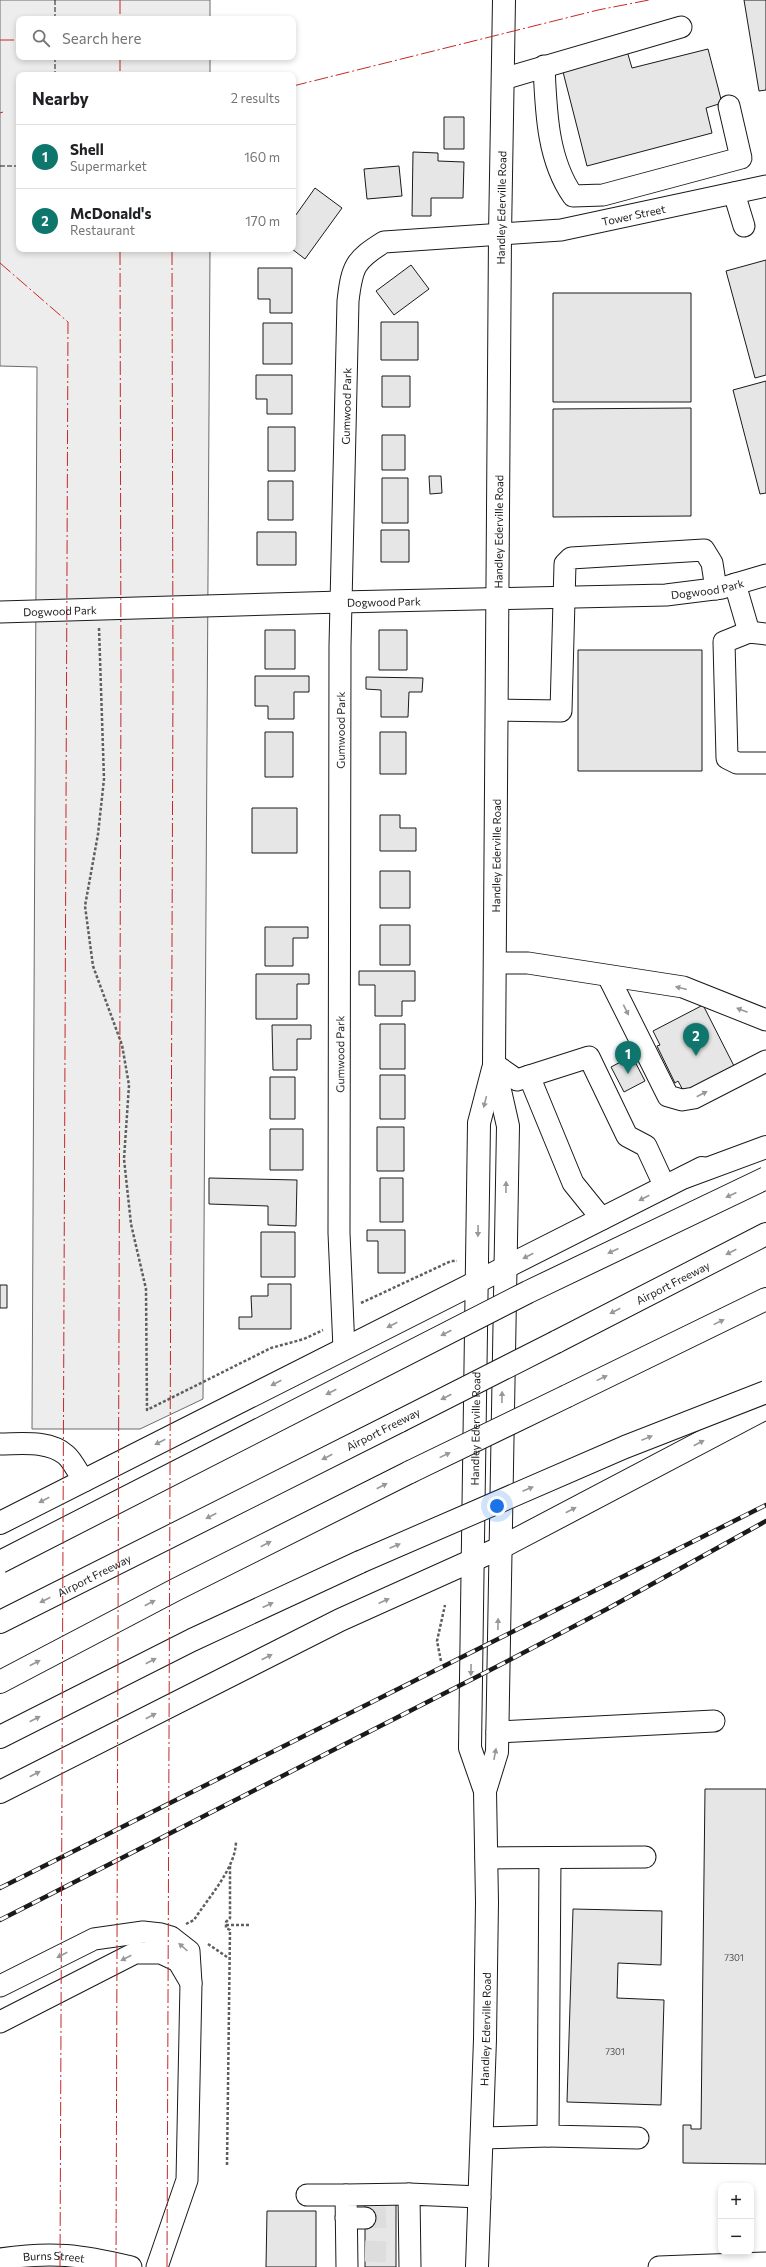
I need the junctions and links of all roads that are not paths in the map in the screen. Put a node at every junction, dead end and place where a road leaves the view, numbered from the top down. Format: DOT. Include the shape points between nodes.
graph roads {
  1 [pos="504,0"];
  2 [pos="681,27"];
  3 [pos="544,66"];
  4 [pos="503,79"];
  5 [pos="729,106"];
  6 [pos="741,158"];
  7 [pos="634,187"];
  8 [pos="750,190"];
  9 [pos="639,213"];
  10 [pos="744,226"];
  11 [pos="500,235"];
  12 [pos="766,575"];
  13 [pos="725,586"];
  14 [pos="564,597"];
  15 [pos="497,598"];
  16 [pos="341,602"];
  17 [pos="0,612"];
  18 [pos="757,633"];
  19 [pos="497,710"];
  20 [pos="766,763"];
  21 [pos="495,963"];
  22 [pos="608,976"];
  23 [pos="766,1020"];
  24 [pos="766,1061"];
  25 [pos="494,1064"];
  26 [pos="528,1076"];
  27 [pos="766,1136"];
  28 [pos="766,1146"];
  29 [pos="685,1177"];
  30 [pos="766,1178"];
  31 [pos="665,1187"];
  32 [pos="602,1219"];
  33 [pos="766,1234"];
  34 [pos="504,1268"];
  35 [pos="477,1282"];
  36 [pos="766,1299"];
  37 [pos="344,1349"];
  38 [pos="766,1392"];
  39 [pos="766,1408"];
  40 [pos="0,1444"];
  41 [pos="84,1481"];
  42 [pos="0,1523"];
  43 [pos="500,1548"];
  44 [pos="473,1561"];
  45 [pos="0,1562"];
  46 [pos="0,1622"];
  47 [pos="0,1682"];
  48 [pos="714,1721"];
  49 [pos="497,1732"];
  50 [pos="0,1737"];
  51 [pos="485,1791"];
  52 [pos="0,1792"];
  53 [pos="645,1857"];
  54 [pos="486,1858"];
  55 [pos="550,1858"];
  56 [pos="191,1983"];
  57 [pos="0,1986"];
  58 [pos="0,2022"];
  59 [pos="548,2136"];
  60 [pos="482,2138"];
  61 [pos="638,2138"];
  62 [pos="409,2194"];
  63 [pos="307,2195"];
  64 [pos="346,2195"];
  65 [pos="480,2197"];
  66 [pos="353,2257"];
  67 [pos="405,2257"];
  68 [pos="6,2262"];
  69 [pos="87,2262"];
  70 [pos="766,2263"];
  71 [pos="132,2267"];
  72 [pos="157,2267"];
  73 [pos="477,2267"];
  74 [pos="659,2267"];
  1 -- 4 [label="main road, Handley Ederville Road"];
  2 -- 3 [label="street"];
  3 -- 4 [label="street"];
  3 -- 7 [label="street" via="546,123 563,182 573,196 603,195"];
  4 -- 11 [label="main road, Handley Ederville Road"];
  5 -- 6 [label="street"];
  6 -- 7 [label="street"];
  6 -- 8 [label="street"];
  7 -- 9 [label="street"];
  8 -- 9 [label="street, Tower Street"];
  8 -- 10 [label="street"];
  9 -- 11 [label="street, Tower Street" via="561,230"];
  11 -- 15 [label="main road, Handley Ederville Road"];
  11 -- 16 [label="street, Gumwood Park" via="384,242 364,255 351,274 348,300"];
  12 -- 13 [label="street, Dogwood Park"];
  13 -- 14 [label="street, Dogwood Park" via="666,595"];
  13 -- 14 [label="street" via="704,550 571,558 565,564"];
  13 -- 18 [label="street"];
  14 -- 15 [label="street, Dogwood Park"];
  14 -- 19 [label="street" via="560,711"];
  15 -- 16 [label="street, Dogwood Park"];
  15 -- 19 [label="main road, Handley Ederville Road"];
  16 -- 17 [label="street, Dogwood Park"];
  16 -- 37 [label="street, Gumwood Park" via="339,1233"];
  18 -- 20 [label="street" via="724,642 727,758 737,763"];
  19 -- 21 [label="main road, Handley Ederville Road"];
  21 -- 22 [label="street" via="528,963"];
  21 -- 25 [label="main road, Handley Ederville Road"];
  23 -- 22 [label="street, one-way" via="683,987"];
  22 -- 24 [label="street, one-way" via="668,1096 682,1100 694,1098"];
  25 -- 26 [label="street" via="517,1080"];
  34 -- 25 [label="main road, Handley Ederville Road, one-way" via="508,1126"];
  25 -- 35 [label="main road, Handley Ederville Road, one-way" via="479,1124"];
  26 -- 31 [label="street" via="589,1057 627,1136 646,1146"];
  26 -- 32 [label="street" via="573,1183"];
  27 -- 29 [label="main road"];
  28 -- 29 [label="main road"];
  29 -- 31 [label="main road"];
  30 -- 45 [label="main road, one-way, bridge" via="528,1292"];
  31 -- 32 [label="main road, one-way"];
  32 -- 34 [label="main road, one-way"];
  33 -- 46 [label="main road, Airport Freeway, one-way, bridge"];
  34 -- 35 [label="main road"];
  43 -- 34 [label="main road, Handley Ederville Road, one-way"];
  35 -- 37 [label="main road, one-way"];
  35 -- 44 [label="main road, Handley Ederville Road"];
  47 -- 36 [label="main road, one-way, bridge" via="177,1589 410,1472"];
  37 -- 41 [label="main road, one-way"];
  50 -- 38 [label="main road, one-way, bridge" via="192,1640 360,1562 625,1447"];
  43 -- 39 [label="main road, one-way"];
  40 -- 41 [label="street" via="36,1444 54,1448 67,1456"];
  41 -- 42 [label="main road, one-way"];
  43 -- 44 [label="main road"];
  49 -- 43 [label="main road, Handley Ederville Road, one-way"];
  44 -- 51 [label="main road, Handley Ederville Road, one-way" via="470,1748"];
  52 -- 44 [label="main road, one-way" via="340,1620"];
  48 -- 49 [label="street"];
  51 -- 49 [label="main road, Handley Ederville Road, one-way" via="496,1752"];
  51 -- 54 [label="main road, Handley Ederville Road"];
  53 -- 55 [label="street"];
  54 -- 55 [label="street"];
  54 -- 60 [label="main road, Handley Ederville Road"];
  55 -- 59 [label="street"];
  56 -- 57 [label="street, one-way" via="188,1950 171,1937 143,1932 94,1939"];
  56 -- 58 [label="street, one-way" via="178,1961 161,1953 135,1953"];
  56 -- 72 [label="street" via="187,2180"];
  59 -- 60 [label="street"];
  59 -- 61 [label="street"];
  60 -- 65 [label="main road, Handley Ederville Road"];
  62 -- 64 [label="street"];
  62 -- 65 [label="street"];
  62 -- 67 [label="street" via="403,2217"];
  63 -- 64 [label="street"];
  64 -- 66 [label="street" via="356,2218"];
  65 -- 73 [label="main road, Handley Ederville Road"];
  68 -- 69 [label="street, Burns Street" via="37,2254 67,2254"];
  69 -- 71 [label="street, Burns Street"];
  70 -- 74 [label="street"];
}
